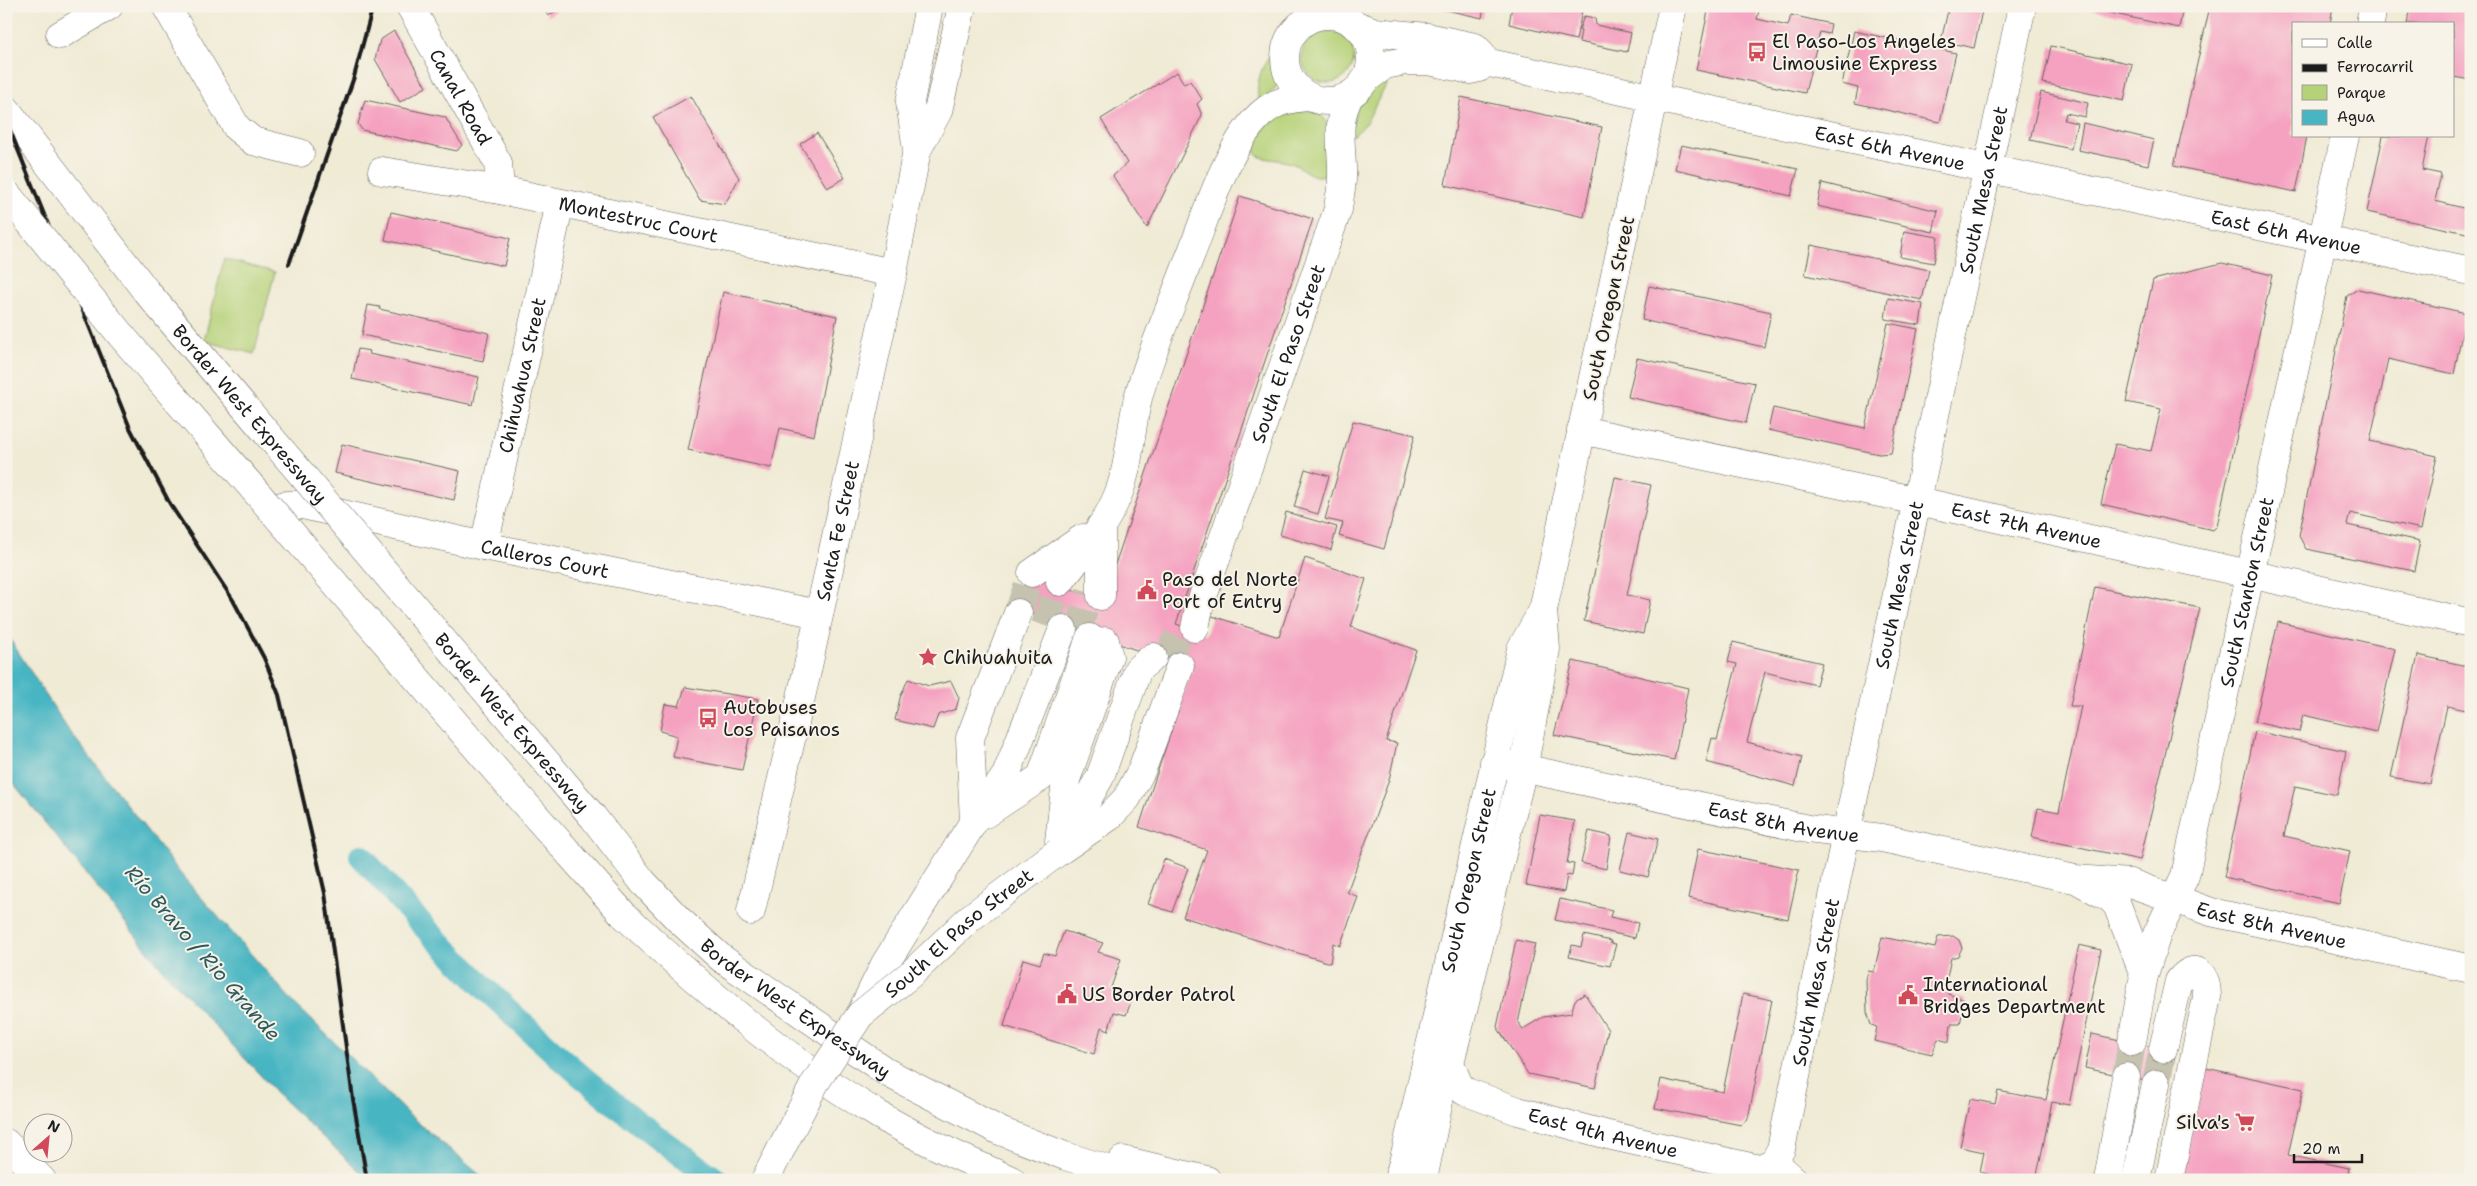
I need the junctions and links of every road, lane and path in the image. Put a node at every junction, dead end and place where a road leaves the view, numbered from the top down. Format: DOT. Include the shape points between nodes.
graph roads {
  1 [pos="109,6"];
  2 [pos="410,6"];
  3 [pos="929,6"];
  4 [pos="962,6"];
  5 [pos="1673,6"];
  6 [pos="2022,6"];
  7 [pos="2373,6"];
  8 [pos="169,7"];
  9 [pos="1337,15"];
  10 [pos="2370,22"];
  11 [pos="60,35"];
  12 [pos="1485,62"];
  13 [pos="1358,87"];
  14 [pos="1309,97"];
  15 [pos="1654,97"];
  16 [pos="6,109"];
  17 [pos="2345,138"];
  18 [pos="917,150"];
  19 [pos="300,153"];
  20 [pos="1988,168"];
  21 [pos="382,171"];
  22 [pos="500,190"];
  23 [pos="6,193"];
  24 [pos="560,203"];
  25 [pos="2322,240"];
  26 [pos="2471,271"];
  27 [pos="894,273"];
  28 [pos="1581,430"];
  29 [pos="1918,501"];
  30 [pos="272,508"];
  31 [pos="1101,526"];
  32 [pos="484,546"];
  33 [pos="2250,573"];
  34 [pos="1543,610"];
  35 [pos="819,614"];
  36 [pos="1192,620"];
  37 [pos="2471,623"];
  38 [pos="1061,629"];
  39 [pos="1494,762"];
  40 [pos="1522,769"];
  41 [pos="974,821"];
  42 [pos="1846,834"];
  43 [pos="1058,852"];
  44 [pos="2075,879"];
  45 [pos="2174,900"];
  46 [pos="751,910"];
  47 [pos="2471,969"];
  48 [pos="2144,974"];
  49 [pos="860,1015"];
  50 [pos="2132,1042"];
  51 [pos="2163,1049"];
  52 [pos="1450,1063"];
  53 [pos="2126,1077"];
  54 [pos="2156,1084"];
  55 [pos="1000,1131"];
  56 [pos="16,1161"];
  57 [pos="1774,1162"];
  58 [pos="1402,1168"];
  59 [pos="42,1180"];
  60 [pos="765,1180"];
  61 [pos="1011,1180"];
  62 [pos="1143,1180"];
  63 [pos="1207,1180"];
  64 [pos="1423,1180"];
  65 [pos="1794,1180"];
  66 [pos="2108,1180"];
  67 [pos="2136,1180"];
  68 [pos="2168,1180"];
  1 -- 11 [label="main road"];
  2 -- 22 [label="main road, Canal Road" via="498,163"];
  3 -- 18 [label="main road, Santa Fe Street" via="910,102"];
  4 -- 18 [label="main road, Santa Fe Street" via="938,111"];
  5 -- 15 [label="main road, South Oregon Street"];
  6 -- 20 [label="main road, South Mesa Street"];
  7 -- 10 [label="main road"];
  8 -- 19 [label="main road" via="237,128 253,141"];
  9 -- 12 [label="main road" via="1382,33 1427,37 1475,47"];
  9 -- 13 [label="main road" via="1363,34 1369,47 1370,68"];
  9 -- 14 [label="main road" via="1322,16 1302,24 1287,45 1286,71 1291,81"];
  12 -- 13 [label="main road, East 6th Avenue" via="1471,70 1429,61 1405,61 1385,65"];
  12 -- 15 [label="main road, East 6th Avenue"];
  13 -- 14 [label="main road" via="1329,101"];
  13 -- 36 [label="main road, South El Paso Street" via="1342,110 1339,125 1342,179 1338,208"];
  14 -- 31 [label="main road" via="1288,98 1260,115 1239,143 1224,172 1159,336 1138,397 1121,486"];
  15 -- 20 [label="main road, East 6th Avenue"];
  15 -- 28 [label="main road, South Oregon Street"];
  16 -- 55 [label="main road, Border West Expressway, bridge" via="146,291 593,817 643,882 721,958 774,996 888,1072"];
  17 -- 25 [label="main road, South Stanton Street"];
  18 -- 27 [label="main road, Santa Fe Street"];
  20 -- 25 [label="main road, East 6th Avenue"];
  20 -- 29 [label="main road, South Mesa Street"];
  21 -- 22 [label="main road, Montestruc Court"];
  22 -- 24 [label="main road, Montestruc Court"];
  23 -- 61 [label="main road, Border West Expressway, bridge" via="120,334 623,914 682,969 797,1061 878,1114 941,1149"];
  24 -- 27 [label="main road, Montestruc Court"];
  24 -- 32 [label="main road, Chihuahua Street"];
  25 -- 26 [label="main road, East 6th Avenue"];
  25 -- 33 [label="main road, South Stanton Street"];
  27 -- 35 [label="main road, Santa Fe Street"];
  28 -- 29 [label="main road, East 7th Avenue"];
  28 -- 34 [label="main road, South Oregon Street"];
  29 -- 33 [label="main road, East 7th Avenue"];
  29 -- 42 [label="main road, South Mesa Street"];
  30 -- 32 [label="main road, Calleros Court" via="287,504 303,505"];
  31 -- 31 [label="main road" via="1068,585"];
  32 -- 35 [label="main road, Calleros Court"];
  33 -- 37 [label="main road, East 7th Avenue"];
  33 -- 45 [label="main road, South Stanton Street" via="2185,876"];
  34 -- 39 [label="main road, South Oregon Street" via="1520,649"];
  34 -- 40 [label="main road, South Oregon Street" via="1546,649"];
  35 -- 46 [label="main road, Santa Fe Street"];
  38 -- 41 [label="main road, South El Paso Street" via="1006,775"];
  38 -- 41 [label="main road" via="970,738"];
  38 -- 43 [label="main road" via="1109,657 1066,780"];
  39 -- 40 [label="main road, East 8th Avenue"];
  39 -- 58 [label="main road, South Oregon Street"];
  40 -- 42 [label="main road, East 8th Avenue" via="1808,830"];
  40 -- 52 [label="main road, South Oregon Street"];
  41 -- 49 [label="main road, South El Paso Street" via="885,964"];
  42 -- 44 [label="main road, East 8th Avenue" via="1882,838"];
  42 -- 57 [label="main road, South Mesa Street" via="1781,1149"];
  43 -- 43 [label="main road, South El Paso Street" via="1109,817 1127,798 1142,769 1167,662 1138,670 1100,777"];
  43 -- 49 [label="main road, South El Paso Street, bridge" via="970,918 912,973"];
  44 -- 45 [label="main road, East 8th Avenue" via="2130,883"];
  44 -- 48 [label="main road, East 8th Avenue" via="2110,898 2116,905"];
  45 -- 47 [label="main road, East 8th Avenue" via="2211,912"];
  45 -- 48 [label="main road, South Stanton Street" via="2157,934"];
  48 -- 50 [label="main road, South Stanton Street"];
  49 -- 60 [label="main road, South El Paso Street, bridge" via="815,1083"];
  51 -- 68 [label="main road" via="2179,981 2186,973 2202,974 2207,982 2207,997"];
  52 -- 57 [label="main road, East 9th Avenue" via="1464,1091 1518,1111 1608,1136 1759,1169"];
  52 -- 64 [label="main road, South Oregon Street" via="1442,1081"];
  53 -- 66 [label="main road"];
  54 -- 67 [label="main road"];
  55 -- 62 [label="main road, Border West Expressway" via="1065,1156"];
  55 -- 63 [label="main road" via="1042,1135 1135,1163"];
  56 -- 59 [label="main road"];
  57 -- 65 [label="main road"];
}
